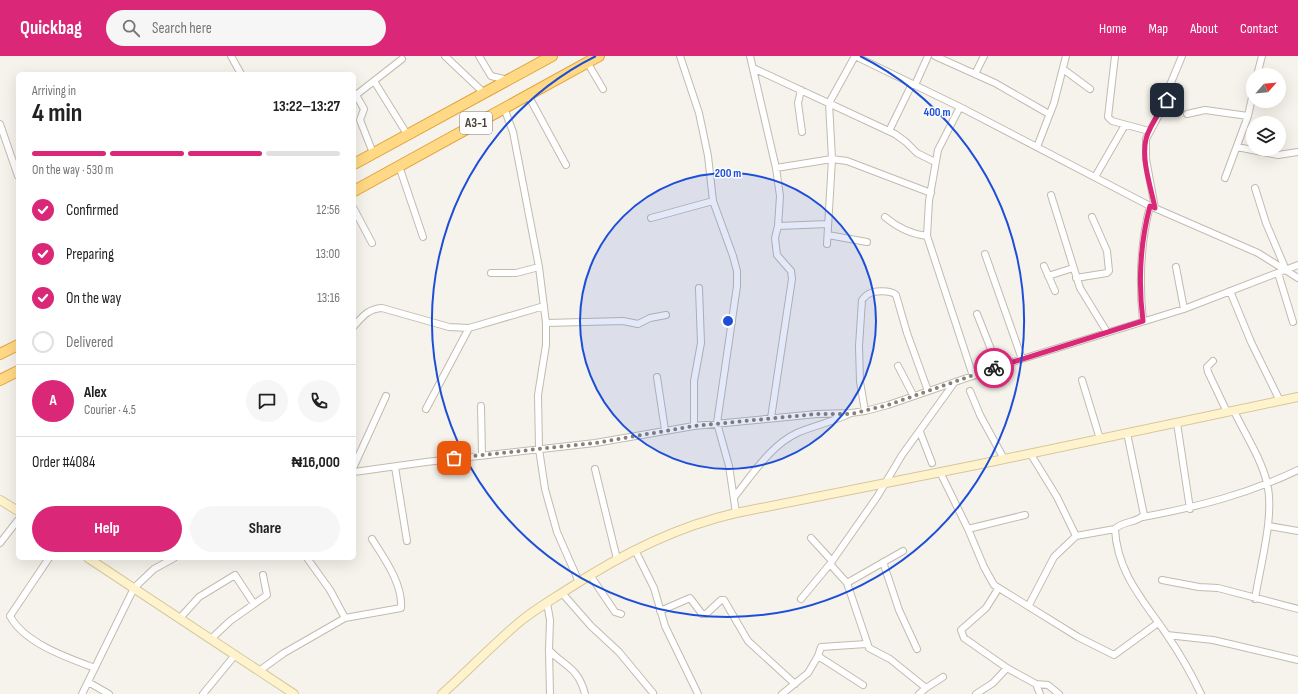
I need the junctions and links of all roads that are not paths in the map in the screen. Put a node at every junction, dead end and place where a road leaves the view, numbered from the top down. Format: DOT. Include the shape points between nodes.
graph roads {
  1 [pos="231,56"];
  2 [pos="444,56"];
  3 [pos="480,56"];
  4 [pos="552,56"];
  5 [pos="599,56"];
  6 [pos="680,56"];
  7 [pos="750,56"];
  8 [pos="855,56"];
  9 [pos="928,56"];
  10 [pos="935,56"];
  11 [pos="984,56"];
  12 [pos="1066,56"];
  13 [pos="1115,56"];
  14 [pos="1182,56"];
  15 [pos="1262,56"];
  16 [pos="402,59"];
  17 [pos="587,62"];
  18 [pos="753,68"];
  19 [pos="1259,68"];
  20 [pos="1063,69"];
  21 [pos="240,72"];
  22 [pos="975,74"];
  23 [pos="508,80"];
  24 [pos="374,81"];
  25 [pos="914,84"];
  26 [pos="603,89"];
  27 [pos="1090,89"];
  28 [pos="801,90"];
  29 [pos="484,93"];
  30 [pos="528,95"];
  31 [pos="829,103"];
  32 [pos="960,107"];
  33 [pos="504,108"];
  34 [pos="1250,108"];
  35 [pos="1049,114"];
  36 [pos="1187,114"];
  37 [pos="1248,116"];
  38 [pos="1246,121"];
  39 [pos="0,124"];
  40 [pos="1125,124"];
  41 [pos="889,131"];
  42 [pos="1150,131"];
  43 [pos="802,132"];
  44 [pos="407,134"];
  45 [pos="1037,147"];
  46 [pos="1236,147"];
  47 [pos="1298,152"];
  48 [pos="373,153"];
  49 [pos="832,159"];
  50 [pos="935,162"];
  51 [pos="356,163"];
  52 [pos="566,165"];
  53 [pos="400,166"];
  54 [pos="776,168"];
  55 [pos="16,170"];
  56 [pos="1095,177"];
  57 [pos="1225,178"];
  58 [pos="1256,188"];
  59 [pos="356,190"];
  60 [pos="931,193"];
  61 [pos="1051,195"];
  62 [pos="713,201"];
  63 [pos="1152,207"];
  64 [pos="356,212"];
  65 [pos="1092,217"];
  66 [pos="651,218"];
  67 [pos="885,218"];
  68 [pos="828,224"];
  69 [pos="778,226"];
  70 [pos="828,235"];
  71 [pos="927,236"];
  72 [pos="423,237"];
  73 [pos="867,242"];
  74 [pos="372,243"];
  75 [pos="827,244"];
  76 [pos="985,254"];
  77 [pos="1298,265"];
  78 [pos="1044,266"];
  79 [pos="539,267"];
  80 [pos="1073,268"];
  81 [pos="1176,268"];
  82 [pos="1286,270"];
  83 [pos="491,273"];
  84 [pos="1278,273"];
  85 [pos="1048,276"];
  86 [pos="1076,278"];
  87 [pos="1298,278"];
  88 [pos="699,288"];
  89 [pos="1055,291"];
  90 [pos="1230,291"];
  91 [pos="544,306"];
  92 [pos="1184,309"];
  93 [pos="977,314"];
  94 [pos="666,315"];
  95 [pos="1143,321"];
  96 [pos="1293,322"];
  97 [pos="546,323"];
  98 [pos="356,324"];
  99 [pos="469,328"];
  100 [pos="1107,332"];
  101 [pos="16,345"];
  102 [pos="2,351"];
  103 [pos="1022,359"];
  104 [pos="1213,361"];
  105 [pos="898,366"];
  106 [pos="998,367"];
  107 [pos="16,372"];
  108 [pos="973,376"];
  109 [pos="657,378"];
  110 [pos="0,380"];
  111 [pos="1082,380"];
  112 [pos="954,383"];
  113 [pos="928,391"];
  114 [pos="970,391"];
  115 [pos="386,396"];
  116 [pos="913,396"];
  117 [pos="1298,397"];
  118 [pos="1280,401"];
  119 [pos="481,406"];
  120 [pos="426,409"];
  121 [pos="865,411"];
  122 [pos="1230,412"];
  123 [pos="851,414"];
  124 [pos="771,418"];
  125 [pos="717,423"];
  126 [pos="1177,423"];
  127 [pos="694,426"];
  128 [pos="666,430"];
  129 [pos="920,432"];
  130 [pos="1127,433"];
  131 [pos="1100,439"];
  132 [pos="539,449"];
  133 [pos="1030,453"];
  134 [pos="482,456"];
  135 [pos="1004,459"];
  136 [pos="356,462"];
  137 [pos="932,463"];
  138 [pos="395,466"];
  139 [pos="595,469"];
  140 [pos="1298,470"];
  141 [pos="356,472"];
  142 [pos="940,472"];
  143 [pos="885,484"];
  144 [pos="1268,484"];
  145 [pos="735,496"];
  146 [pos="0,500"];
  147 [pos="1190,509"];
  148 [pos="16,510"];
  149 [pos="736,513"];
  150 [pos="1025,515"];
  151 [pos="1143,517"];
  152 [pos="16,523"];
  153 [pos="1269,526"];
  154 [pos="968,529"];
  155 [pos="1115,529"];
  156 [pos="1298,531"];
  157 [pos="1076,536"];
  158 [pos="811,538"];
  159 [pos="372,539"];
  160 [pos="407,542"];
  161 [pos="0,543"];
  162 [pos="635,550"];
  163 [pos="903,551"];
  164 [pos="616,559"];
  165 [pos="48,560"];
  166 [pos="91,560"];
  167 [pos="170,560"];
  168 [pos="308,560"];
  169 [pos="831,562"];
  170 [pos="883,562"];
  171 [pos="263,575"];
  172 [pos="590,575"];
  173 [pos="1162,580"];
  174 [pos="579,582"];
  175 [pos="847,583"];
  176 [pos="134,588"];
  177 [pos="998,589"];
  178 [pos="562,593"];
  179 [pos="801,599"];
  180 [pos="1255,599"];
  181 [pos="547,603"];
  182 [pos="254,604"];
  183 [pos="1028,605"];
  184 [pos="1298,609"];
  185 [pos="660,611"];
  186 [pos="621,614"];
  187 [pos="180,618"];
  188 [pos="345,618"];
  189 [pos="1158,623"];
  190 [pos="1167,635"];
  191 [pos="211,639"];
  192 [pos="866,644"];
  193 [pos="917,649"];
  194 [pos="549,650"];
  195 [pos="235,655"];
  196 [pos="818,656"];
  197 [pos="555,657"];
  198 [pos="1298,660"];
  199 [pos="549,663"];
  200 [pos="95,668"];
  201 [pos="1007,668"];
  202 [pos="259,671"];
  203 [pos="943,677"];
  204 [pos="88,682"];
  205 [pos="795,684"];
  206 [pos="1036,684"];
  207 [pos="863,685"];
  208 [pos="926,688"];
  209 [pos="653,693"];
  210 [pos="82,694"];
  211 [pos="109,694"];
  212 [pos="203,694"];
  213 [pos="294,694"];
  214 [pos="442,694"];
  215 [pos="550,694"];
  216 [pos="585,694"];
  217 [pos="698,694"];
  218 [pos="782,694"];
  219 [pos="919,694"];
  220 [pos="976,694"];
  221 [pos="1040,694"];
  222 [pos="1059,694"];
  223 [pos="1201,694"];
  1 -- 21 [label="street"];
  2 -- 29 [label="street"];
  3 -- 23 [label="street" via="491,76"];
  4 -- 23 [label="highway, A3-1"];
  5 -- 17 [label="highway, A3-1"];
  6 -- 62 [label="street" via="699,112 708,156"];
  7 -- 18 [label="street"];
  8 -- 25 [label="street"];
  8 -- 31 [label="street"];
  9 -- 25 [label="street"];
  10 -- 22 [label="street"];
  11 -- 22 [label="street"];
  12 -- 20 [label="street"];
  13 -- 40 [label="street" via="1108,117 1112,121"];
  14 -- 42 [label="street" via="1170,85 1167,100"];
  15 -- 19 [label="street"];
  16 -- 24 [label="street"];
  17 -- 26 [label="street"];
  17 -- 30 [label="highway, A3-1"];
  18 -- 28 [label="street"];
  18 -- 54 [label="street"];
  20 -- 27 [label="street"];
  20 -- 35 [label="street"];
  22 -- 35 [label="street"];
  23 -- 29 [label="highway, A3-1"];
  24 -- 44 [label="street"];
  24 -- 48 [label="street" via="356,95 364,109 360,120"];
  25 -- 32 [label="street"];
  25 -- 41 [label="street"];
  28 -- 31 [label="street"];
  28 -- 43 [label="street" via="798,103"];
  29 -- 44 [label="highway, A3-1"];
  30 -- 33 [label="highway, A3-1"];
  30 -- 52 [label="street"];
  31 -- 41 [label="street"];
  31 -- 49 [label="street"];
  32 -- 45 [label="street"];
  32 -- 50 [label="street" via="938,150"];
  33 -- 53 [label="highway, A3-1"];
  33 -- 79 [label="street" via="513,132"];
  34 -- 37 [label="street"];
  35 -- 45 [label="street"];
  36 -- 37 [label="street" via="1205,110"];
  38 -- 46 [label="street"];
  39 -- 55 [label="street"];
  40 -- 42 [label="street"];
  40 -- 56 [label="street"];
  41 -- 50 [label="street" via="901,138 916,153"];
  42 -- 63 [label="street" via="1146,139 1146,159"];
  44 -- 48 [label="highway, A3-1"];
  45 -- 56 [label="street"];
  46 -- 47 [label="street" via="1278,155"];
  46 -- 57 [label="street"];
  48 -- 51 [label="highway, A3-1"];
  49 -- 54 [label="street"];
  49 -- 60 [label="street" via="856,163"];
  49 -- 68 [label="street"];
  50 -- 60 [label="street"];
  53 -- 59 [label="highway, A3-1"];
  53 -- 72 [label="street"];
  54 -- 69 [label="street" via="780,196"];
  56 -- 63 [label="street"];
  58 -- 82 [label="street" via="1266,222"];
  60 -- 71 [label="street"];
  61 -- 80 [label="street"];
  62 -- 66 [label="street"];
  62 -- 125 [label="street" via="737,271"];
  63 -- 82 [label="street" via="1258,253"];
  63 -- 95 [label="street" via="1146,220 1139,288"];
  64 -- 74 [label="street"];
  65 -- 86 [label="street" via="1107,251 1109,271"];
  67 -- 71 [label="street" via="904,231"];
  68 -- 69 [label="street"];
  68 -- 70 [label="street"];
  69 -- 124 [label="street" via="775,238 777,255 791,271 792,279"];
  70 -- 73 [label="street"];
  70 -- 75 [label="street"];
  71 -- 108 [label="street"];
  76 -- 103 [label="street"];
  77 -- 82 [label="street"];
  78 -- 85 [label="street"];
  79 -- 83 [label="street" via="516,273"];
  79 -- 91 [label="street"];
  80 -- 85 [label="street"];
  80 -- 86 [label="street"];
  81 -- 92 [label="street"];
  82 -- 84 [label="street"];
  82 -- 87 [label="street"];
  84 -- 90 [label="street"];
  84 -- 96 [label="street"];
  85 -- 89 [label="street"];
  86 -- 100 [label="street"];
  88 -- 127 [label="street" via="702,343 694,381"];
  90 -- 92 [label="street"];
  90 -- 118 [label="street"];
  91 -- 97 [label="street"];
  91 -- 99 [label="street"];
  92 -- 95 [label="street"];
  93 -- 106 [label="street"];
  94 -- 97 [label="street" via="650,318 638,324"];
  95 -- 100 [label="street"];
  97 -- 132 [label="street" via="546,345 538,395"];
  98 -- 99 [label="street" via="366,312 373,308 382,308 449,328"];
  99 -- 120 [label="street"];
  100 -- 103 [label="street"];
  101 -- 102 [label="highway"];
  103 -- 106 [label="street"];
  104 -- 122 [label="street" via="1207,367 1208,372"];
  105 -- 116 [label="street"];
  106 -- 108 [label="street"];
  107 -- 110 [label="highway"];
  108 -- 112 [label="street"];
  109 -- 128 [label="street"];
  111 -- 131 [label="street"];
  112 -- 113 [label="street"];
  112 -- 129 [label="street"];
  113 -- 116 [label="street"];
  113 -- 121 [label="street" via="896,295 891,292 872,292 862,300 859,346 860,382"];
  114 -- 135 [label="street"];
  115 -- 136 [label="street"];
  116 -- 121 [label="street"];
  117 -- 118 [label="main road"];
  118 -- 122 [label="main road"];
  119 -- 134 [label="street"];
  121 -- 123 [label="street"];
  122 -- 126 [label="main road"];
  122 -- 144 [label="street" via="1262,468"];
  123 -- 124 [label="street"];
  123 -- 145 [label="street" via="786,439 755,470"];
  124 -- 125 [label="street"];
  125 -- 127 [label="street"];
  125 -- 145 [label="street"];
  126 -- 130 [label="main road"];
  126 -- 147 [label="street"];
  127 -- 128 [label="street"];
  128 -- 132 [label="street" via="595,443"];
  129 -- 137 [label="street"];
  129 -- 143 [label="street" via="902,455"];
  130 -- 131 [label="main road"];
  130 -- 151 [label="street"];
  131 -- 133 [label="main road"];
  132 -- 134 [label="street"];
  132 -- 174 [label="street" via="545,489 557,532"];
  133 -- 135 [label="main road"];
  133 -- 157 [label="street"];
  134 -- 138 [label="street"];
  135 -- 142 [label="main road"];
  138 -- 141 [label="street"];
  138 -- 160 [label="street"];
  139 -- 164 [label="street"];
  140 -- 144 [label="street"];
  142 -- 143 [label="main road"];
  142 -- 154 [label="street"];
  143 -- 149 [label="main road"];
  143 -- 169 [label="street"];
  144 -- 147 [label="street"];
  144 -- 153 [label="street"];
  145 -- 149 [label="street"];
  146 -- 148 [label="main road"];
  147 -- 151 [label="street"];
  149 -- 162 [label="main road" via="682,528"];
  150 -- 154 [label="street"];
  151 -- 155 [label="street"];
  152 -- 161 [label="street"];
  153 -- 156 [label="street"];
  153 -- 180 [label="street"];
  154 -- 177 [label="street" via="984,567"];
  155 -- 157 [label="street"];
  155 -- 189 [label="street" via="1122,565 1128,579"];
  157 -- 183 [label="street" via="1054,557"];
  158 -- 169 [label="street"];
  159 -- 188 [label="street" via="391,572 398,589 401,608"];
  162 -- 164 [label="main road"];
  162 -- 185 [label="street" via="654,588"];
  163 -- 170 [label="street"];
  164 -- 172 [label="main road"];
  165 -- 200 [label="street" via="10,616 22,630 55,653"];
  166 -- 176 [label="main road"];
  167 -- 176 [label="street" via="154,569"];
  168 -- 188 [label="street" via="330,590"];
  169 -- 175 [label="street"];
  169 -- 179 [label="street"];
  170 -- 175 [label="street"];
  170 -- 193 [label="street" via="899,610"];
  171 -- 182 [label="street" via="267,595"];
  172 -- 174 [label="main road"];
  172 -- 186 [label="street" via="615,612"];
  173 -- 180 [label="street" via="1218,588"];
  174 -- 178 [label="main road"];
  175 -- 192 [label="street"];
  176 -- 187 [label="main road"];
  176 -- 200 [label="street"];
  177 -- 183 [label="street"];
  177 -- 201 [label="street" via="986,608 964,626 961,634"];
  178 -- 181 [label="main road"];
  178 -- 209 [label="street" via="591,626 619,652"];
  180 -- 184 [label="street"];
  181 -- 194 [label="street" via="550,620"];
  181 -- 214 [label="main road" via="523,620"];
  182 -- 187 [label="street" via="235,575 203,594"];
  182 -- 191 [label="street"];
  183 -- 189 [label="street" via="1114,655"];
  185 -- 205 [label="street" via="690,598 702,614 706,614 724,600 748,641"];
  185 -- 217 [label="street"];
  187 -- 191 [label="main road"];
  188 -- 202 [label="street" via="284,653"];
  189 -- 190 [label="street"];
  190 -- 198 [label="street" via="1213,640"];
  190 -- 223 [label="street"];
  191 -- 195 [label="main road"];
  192 -- 196 [label="street" via="824,646 820,648"];
  192 -- 208 [label="street" via="890,659"];
  194 -- 197 [label="street"];
  194 -- 199 [label="street"];
  195 -- 202 [label="main road"];
  195 -- 212 [label="street"];
  196 -- 205 [label="street" via="808,673"];
  196 -- 207 [label="street"];
  197 -- 199 [label="street"];
  197 -- 216 [label="street" via="569,666 580,680"];
  199 -- 215 [label="street"];
  200 -- 204 [label="street"];
  201 -- 206 [label="street"];
  201 -- 220 [label="street" via="993,683"];
  202 -- 213 [label="main road"];
  203 -- 208 [label="street"];
  204 -- 210 [label="street"];
  204 -- 211 [label="street"];
  205 -- 218 [label="street"];
  206 -- 221 [label="street"];
  206 -- 222 [label="street" via="1048,685"];
  208 -- 219 [label="street"];
}
